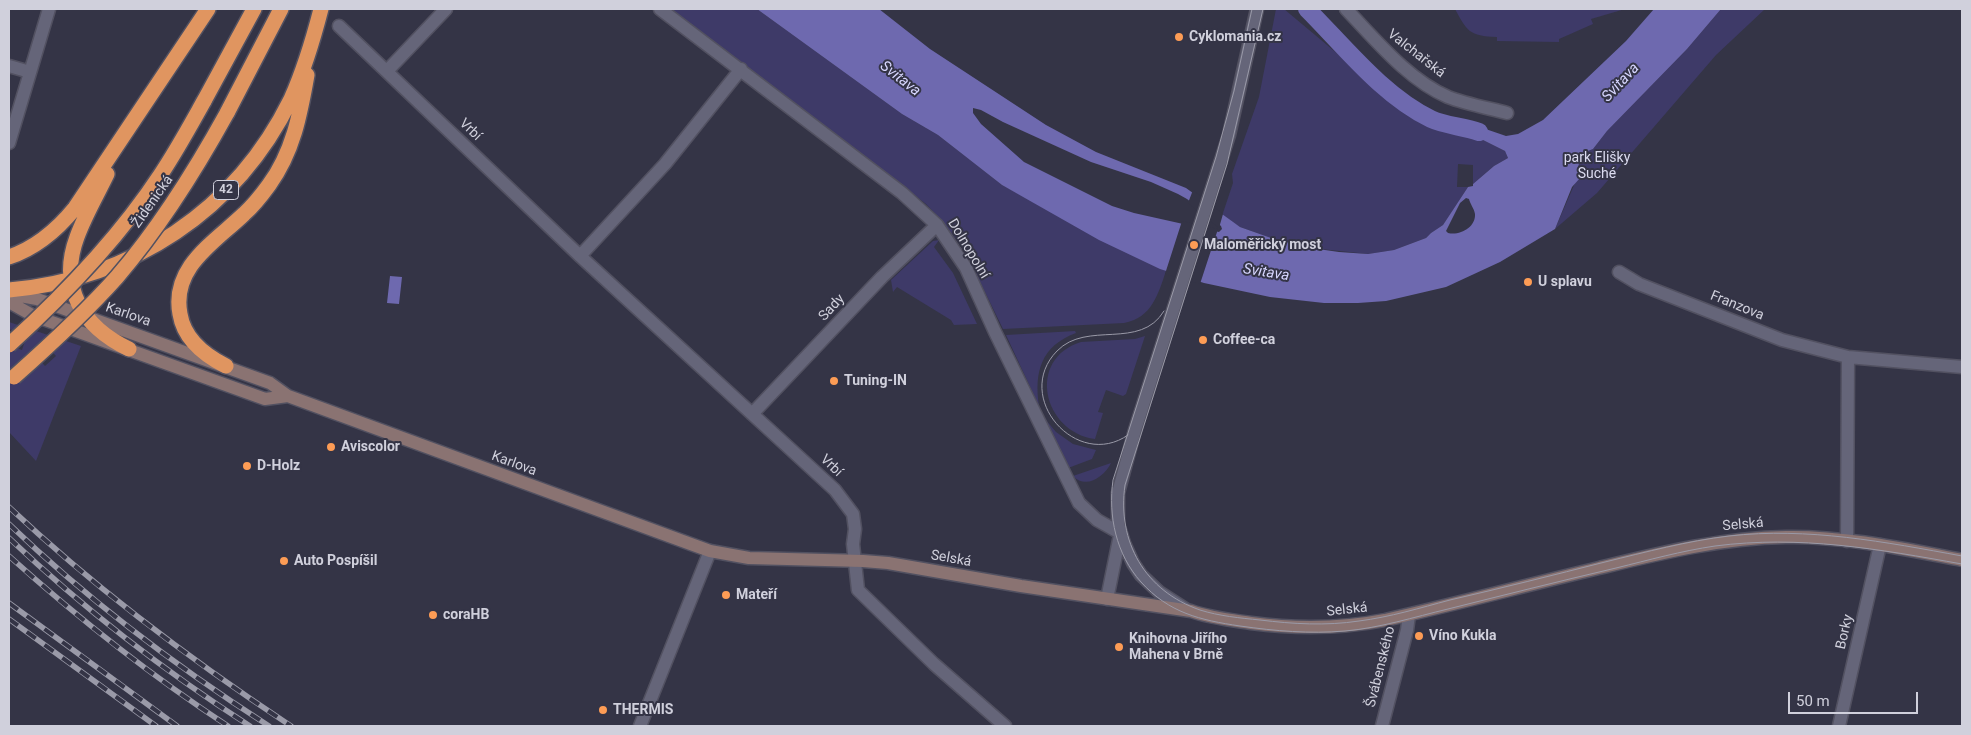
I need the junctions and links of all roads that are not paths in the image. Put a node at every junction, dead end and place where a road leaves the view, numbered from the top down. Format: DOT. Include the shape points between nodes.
graph roads {
  1 [pos="49,9"];
  2 [pos="208,9"];
  3 [pos="254,9"];
  4 [pos="281,9"];
  5 [pos="320,9"];
  6 [pos="446,9"];
  7 [pos="660,9"];
  8 [pos="1257,9"];
  9 [pos="1346,9"];
  10 [pos="339,26"];
  11 [pos="314,34"];
  12 [pos="9,66"];
  13 [pos="740,69"];
  14 [pos="387,71"];
  15 [pos="30,72"];
  16 [pos="1507,113"];
  17 [pos="132,123"];
  18 [pos="9,143"];
  19 [pos="938,225"];
  20 [pos="580,256"];
  21 [pos="9,258"];
  22 [pos="1619,272"];
  23 [pos="71,280"];
  24 [pos="9,290"];
  25 [pos="9,294"];
  26 [pos="9,302"];
  27 [pos="86,316"];
  28 [pos="9,345"];
  29 [pos="129,349"];
  30 [pos="1848,357"];
  31 [pos="226,366"];
  32 [pos="1962,367"];
  33 [pos="9,381"];
  34 [pos="288,396"];
  35 [pos="752,414"];
  36 [pos="1120,533"];
  37 [pos="1847,541"];
  38 [pos="1880,545"];
  39 [pos="710,551"];
  40 [pos="730,556"];
  41 [pos="1962,560"];
  42 [pos="855,561"];
  43 [pos="1106,599"];
  44 [pos="1191,612"];
  45 [pos="1409,615"];
  46 [pos="640,726"];
  47 [pos="1005,726"];
  48 [pos="1382,726"];
  49 [pos="1839,726"];
  1 -- 15 [label="street"];
  2 -- 17 [label="highway"];
  3 -- 28 [label="highway, Židenická, bridge" via="161,174 134,212 48,310"];
  4 -- 33 [label="highway, Židenická, bridge" via="208,149 158,224 118,276 70,327"];
  5 -- 11 [label="highway, 42"];
  6 -- 14 [label="street"];
  7 -- 13 [label="street, Dolnopolní"];
  8 -- 36 [label="street" via="1240,92 1216,177 1120,478 1117,505"];
  9 -- 16 [label="street, Valchařská" via="1378,45 1429,86 1448,97"];
  10 -- 14 [label="street, Vrbí"];
  11 -- 23 [label="highway, 42" via="283,113 233,182 199,215 160,242 118,264"];
  11 -- 31 [label="highway" via="299,119 279,170 251,207 189,267 180,288 180,318 188,335 202,352"];
  12 -- 15 [label="street"];
  13 -- 19 [label="street, Dolnopolní" via="902,192"];
  13 -- 20 [label="street" via="665,164"];
  14 -- 20 [label="street, Vrbí"];
  15 -- 18 [label="street"];
  17 -- 21 [label="highway" via="66,220 43,240"];
  17 -- 23 [label="highway" via="77,236"];
  19 -- 35 [label="street, Sady" via="882,277"];
  19 -- 36 [label="street, Dolnopolní" via="966,268 1079,503 1097,520"];
  20 -- 35 [label="street, Vrbí"];
  22 -- 30 [label="street, Franzova" via="1639,284 1782,340"];
  23 -- 24 [label="highway, 42"];
  23 -- 27 [label="highway" via="77,303"];
  25 -- 27 [label="main road, Karlova" via="37,299"];
  26 -- 29 [label="main road, Karlova" via="32,315"];
  27 -- 29 [label="highway" via="104,335"];
  27 -- 31 [label="main road, Karlova"];
  29 -- 34 [label="main road, Karlova" via="265,398"];
  30 -- 32 [label="street, Franzova"];
  30 -- 37 [label="street"];
  31 -- 34 [label="main road, Karlova" via="270,383"];
  34 -- 39 [label="main road, Karlova"];
  35 -- 42 [label="street, Vrbí" via="835,490 853,514"];
  36 -- 43 [label="street"];
  36 -- 44 [label="street" via="1128,553 1146,580 1166,598"];
  37 -- 38 [label="main road, Selská"];
  37 -- 45 [label="main road, Selská" via="1786,537 1711,543"];
  38 -- 41 [label="main road, Selská"];
  38 -- 49 [label="street, Borky"];
  39 -- 40 [label="main road, Karlova"];
  39 -- 46 [label="street"];
  40 -- 42 [label="main road, Selská"];
  42 -- 43 [label="main road, Selská" via="888,563"];
  42 -- 47 [label="street, Vrbí" via="858,590 934,664"];
  43 -- 44 [label="main road, Selská"];
  44 -- 45 [label="main road, Selská" via="1268,625 1314,628 1362,625"];
  45 -- 48 [label="street, Švábenského"];
}
